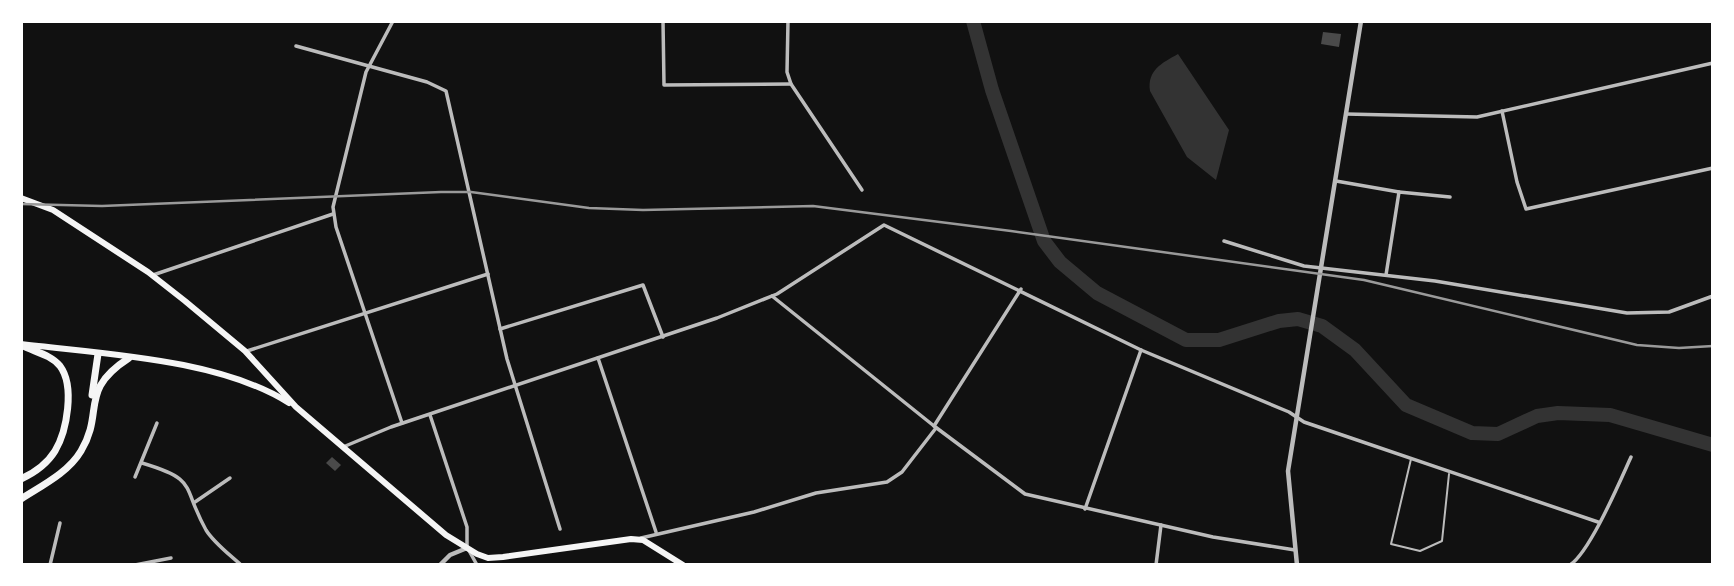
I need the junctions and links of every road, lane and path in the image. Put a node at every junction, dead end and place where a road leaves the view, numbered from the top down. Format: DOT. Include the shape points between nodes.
graph roads {
  1 [pos="393,21"];
  2 [pos="663,21"];
  3 [pos="788,21"];
  4 [pos="1361,21"];
  5 [pos="296,46"];
  6 [pos="1713,63"];
  7 [pos="370,65"];
  8 [pos="791,84"];
  9 [pos="1502,111"];
  10 [pos="1346,114"];
  11 [pos="1713,169"];
  12 [pos="1336,181"];
  13 [pos="862,190"];
  14 [pos="1399,192"];
  15 [pos="1450,197"];
  16 [pos="21,198"];
  17 [pos="333,214"];
  18 [pos="1224,240"];
  19 [pos="1321,268"];
  20 [pos="488,274"];
  21 [pos="152,275"];
  22 [pos="1386,275"];
  23 [pos="1021,289"];
  24 [pos="772,296"];
  25 [pos="1713,296"];
  26 [pos="365,313"];
  27 [pos="500,328"];
  28 [pos="663,337"];
  29 [pos="21,344"];
  30 [pos="1141,350"];
  31 [pos="245,351"];
  32 [pos="98,354"];
  33 [pos="129,358"];
  34 [pos="598,358"];
  35 [pos="515,386"];
  36 [pos="93,403"];
  37 [pos="296,407"];
  38 [pos="430,415"];
  39 [pos="1296,417"];
  40 [pos="157,423"];
  41 [pos="402,423"];
  42 [pos="935,427"];
  43 [pos="343,448"];
  44 [pos="1631,457"];
  45 [pos="1411,459"];
  46 [pos="142,463"];
  47 [pos="1449,473"];
  48 [pos="135,477"];
  49 [pos="230,478"];
  50 [pos="21,479"];
  51 [pos="21,499"];
  52 [pos="195,502"];
  53 [pos="1085,509"];
  54 [pos="1598,522"];
  55 [pos="60,523"];
  56 [pos="1161,524"];
  57 [pos="560,529"];
  58 [pos="656,532"];
  59 [pos="637,539"];
  60 [pos="467,547"];
  61 [pos="1296,550"];
  62 [pos="172,558"];
  63 [pos="50,565"];
  64 [pos="135,565"];
  65 [pos="241,565"];
  66 [pos="440,565"];
  67 [pos="477,565"];
  68 [pos="683,565"];
  69 [pos="1156,565"];
  70 [pos="1297,565"];
  71 [pos="1570,565"];
  1 -- 7 [label="street"];
  2 -- 8 [label="street" via="664,85"];
  3 -- 8 [label="street"];
  4 -- 10 [label="street"];
  5 -- 7 [label="street"];
  6 -- 9 [label="street"];
  7 -- 17 [label="street" via="349,133"];
  7 -- 20 [label="street" via="446,91"];
  8 -- 13 [label="street"];
  9 -- 10 [label="street" via="1477,117"];
  9 -- 11 [label="street" via="1526,209"];
  10 -- 12 [label="street"];
  12 -- 14 [label="street"];
  12 -- 19 [label="street"];
  14 -- 15 [label="street"];
  14 -- 22 [label="street"];
  16 -- 21 [label="main road" via="53,210"];
  17 -- 21 [label="street"];
  17 -- 26 [label="street"];
  18 -- 19 [label="street"];
  19 -- 22 [label="street"];
  19 -- 39 [label="street"];
  20 -- 26 [label="street"];
  20 -- 27 [label="street"];
  21 -- 31 [label="main road"];
  22 -- 25 [label="street" via="1637,314 1676,310"];
  23 -- 24 [label="street" via="884,225"];
  23 -- 30 [label="street"];
  23 -- 42 [label="street"];
  24 -- 28 [label="street"];
  24 -- 42 [label="street"];
  26 -- 31 [label="street"];
  26 -- 41 [label="street"];
  27 -- 28 [label="street" via="643,285"];
  27 -- 35 [label="street"];
  28 -- 34 [label="street"];
  29 -- 32 [label="main road"];
  29 -- 50 [label="highway" via="52,358 67,383 55,450 41,467"];
  30 -- 39 [label="street"];
  30 -- 53 [label="street"];
  31 -- 37 [label="main road"];
  32 -- 33 [label="main road"];
  32 -- 36 [label="highway"];
  33 -- 36 [label="highway" via="103,379"];
  33 -- 37 [label="main road" via="225,374"];
  34 -- 35 [label="street"];
  34 -- 58 [label="street"];
  35 -- 38 [label="street"];
  35 -- 57 [label="street"];
  36 -- 51 [label="highway" via="88,434 76,458"];
  37 -- 43 [label="main road"];
  38 -- 41 [label="street"];
  38 -- 60 [label="street" via="467,527"];
  39 -- 45 [label="street"];
  39 -- 61 [label="street" via="1288,471"];
  40 -- 46 [label="street"];
  41 -- 43 [label="street"];
  42 -- 53 [label="street" via="1017,489"];
  42 -- 58 [label="street" via="902,472 887,482 816,493 754,512"];
  43 -- 60 [label="main road" via="446,535"];
  44 -- 54 [label="street"];
  45 -- 47 [label="street"];
  45 -- 47 [label="lane" via="1391,544 1420,551 1441,541"];
  46 -- 48 [label="street"];
  46 -- 52 [label="street" via="181,478"];
  47 -- 54 [label="street"];
  49 -- 52 [label="street"];
  52 -- 65 [label="street" via="207,531"];
  53 -- 56 [label="street"];
  54 -- 71 [label="street" via="1580,557"];
  55 -- 63 [label="street"];
  56 -- 61 [label="street"];
  56 -- 69 [label="street"];
  58 -- 59 [label="street"];
  59 -- 60 [label="main road" via="488,558"];
  59 -- 68 [label="main road"];
  60 -- 66 [label="street"];
  60 -- 67 [label="street"];
  61 -- 70 [label="street"];
  62 -- 64 [label="street"];
}
